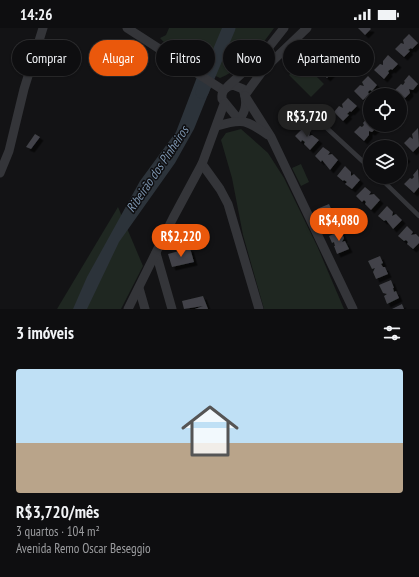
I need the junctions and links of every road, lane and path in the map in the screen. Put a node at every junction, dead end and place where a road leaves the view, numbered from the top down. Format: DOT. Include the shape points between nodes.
graph roads {
  1 [pos="43,28"];
  2 [pos="127,28"];
  3 [pos="284,28"];
  4 [pos="303,29"];
  5 [pos="226,88"];
  6 [pos="245,95"];
  7 [pos="224,104"];
  8 [pos="314,113"];
  9 [pos="239,120"];
  10 [pos="217,126"];
  11 [pos="271,136"];
  12 [pos="363,162"];
  13 [pos="202,164"];
  14 [pos="0,173"];
  15 [pos="386,184"];
  16 [pos="419,216"];
  17 [pos="156,253"];
  18 [pos="139,288"];
  19 [pos="128,309"];
  20 [pos="145,309"];
  21 [pos="172,309"];
  22 [pos="259,309"];
  23 [pos="352,309"];
  1 -- 14 [label="street" via="24,89 13,138"];
  2 -- 5 [label="street" via="214,84"];
  3 -- 5 [label="street" via="265,52"];
  4 -- 6 [label="street" via="264,69"];
  5 -- 6 [label="street" via="239,86"];
  5 -- 7 [label="street" via="222,94"];
  6 -- 9 [label="street" via="247,103"];
  6 -- 11 [label="street"];
  7 -- 9 [label="street"];
  7 -- 10 [label="street"];
  8 -- 12 [label="lane" via="318,120"];
  9 -- 10 [label="street"];
  9 -- 11 [label="street" via="254,124"];
  10 -- 13 [label="street"];
  11 -- 23 [label="street"];
  13 -- 17 [label="street"];
  13 -- 22 [label="street" via="228,204"];
  15 -- 16 [label="lane"];
  17 -- 18 [label="street"];
  17 -- 21 [label="street"];
  18 -- 19 [label="street"];
  18 -- 20 [label="street"];
}
